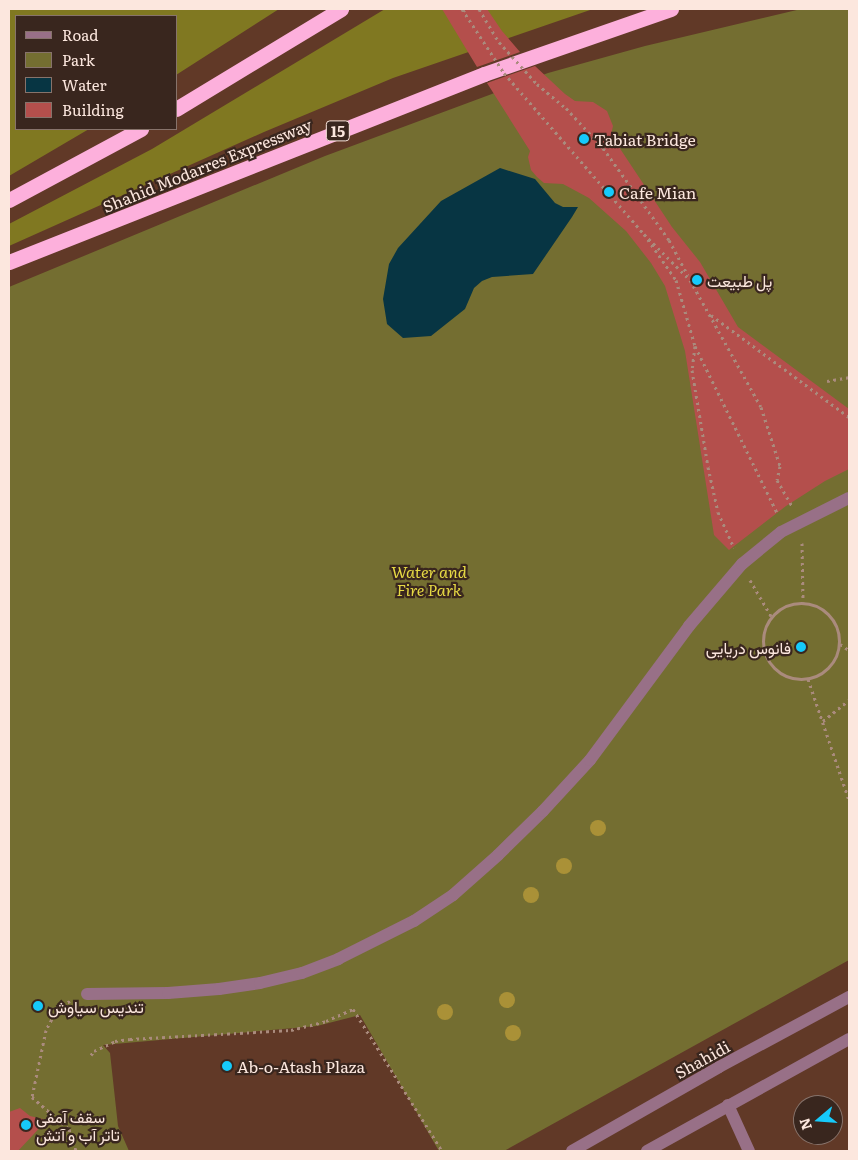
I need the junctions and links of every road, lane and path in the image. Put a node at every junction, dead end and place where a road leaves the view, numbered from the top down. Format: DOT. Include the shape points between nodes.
graph roads {
  1 [pos="341,9"];
  2 [pos="463,9"];
  3 [pos="479,9"];
  4 [pos="671,9"];
  5 [pos="178,108"];
  6 [pos="139,130"];
  7 [pos="9,200"];
  8 [pos="644,234"];
  9 [pos="9,262"];
  10 [pos="690,280"];
  11 [pos="709,314"];
  12 [pos="694,346"];
  13 [pos="849,377"];
  14 [pos="827,382"];
  15 [pos="849,416"];
  16 [pos="849,498"];
  17 [pos="777,513"];
  18 [pos="801,521"];
  19 [pos="742,564"];
  20 [pos="803,602"];
  21 [pos="771,616"];
  22 [pos="840,644"];
  23 [pos="849,650"];
  24 [pos="808,679"];
  25 [pos="849,700"];
  26 [pos="824,721"];
  27 [pos="849,800"];
  28 [pos="87,994"];
  29 [pos="849,997"];
  30 [pos="849,1039"];
  31 [pos="90,1055"];
  32 [pos="728,1105"];
  33 [pos="76,1151"];
  34 [pos="442,1151"];
  35 [pos="572,1151"];
  36 [pos="647,1151"];
  37 [pos="749,1151"];
  1 -- 5 [label="highway"];
  2 -- 8 [label="path, bridge" via="519,92"];
  3 -- 10 [label="path, bridge" via="499,42 519,66 566,108 603,148 669,240"];
  4 -- 9 [label="highway, Shahid Modarres Expressway / 15" via="484,74"];
  6 -- 7 [label="highway"];
  8 -- 10 [label="path, bridge"];
  8 -- 12 [label="path, bridge" via="676,280"];
  10 -- 11 [label="path"];
  11 -- 15 [label="path"];
  11 -- 18 [label="path" via="761,407 780,466 777,480"];
  12 -- 17 [label="path, bridge"];
  12 -- 19 [label="path" via="692,370 715,501"];
  13 -- 14 [label="path"];
  16 -- 18 [label="street"];
  18 -- 19 [label="street" via="781,532"];
  18 -- 20 [label="path"];
  19 -- 21 [label="path"];
  19 -- 28 [label="street" via="689,626 590,760 498,855 453,895 414,921 338,959 302,973 260,983 168,993"];
  20 -- 21 [label="path" via="791,603"];
  20 -- 22 [label="path" via="826,611 834,620"];
  21 -- 24 [label="path" via="764,628 762,642 765,655 782,675"];
  22 -- 23 [label="path"];
  22 -- 24 [label="path" via="830,667"];
  24 -- 26 [label="path"];
  25 -- 26 [label="path"];
  26 -- 27 [label="path"];
  28 -- 33 [label="path" via="58,1008 46,1030 32,1097 69,1129"];
  29 -- 35 [label="street, Shahidi"];
  30 -- 32 [label="street"];
  31 -- 34 [label="path" via="115,1041 130,1038 291,1030 326,1021 353,1009"];
  32 -- 36 [label="street"];
  32 -- 37 [label="street"];
}
